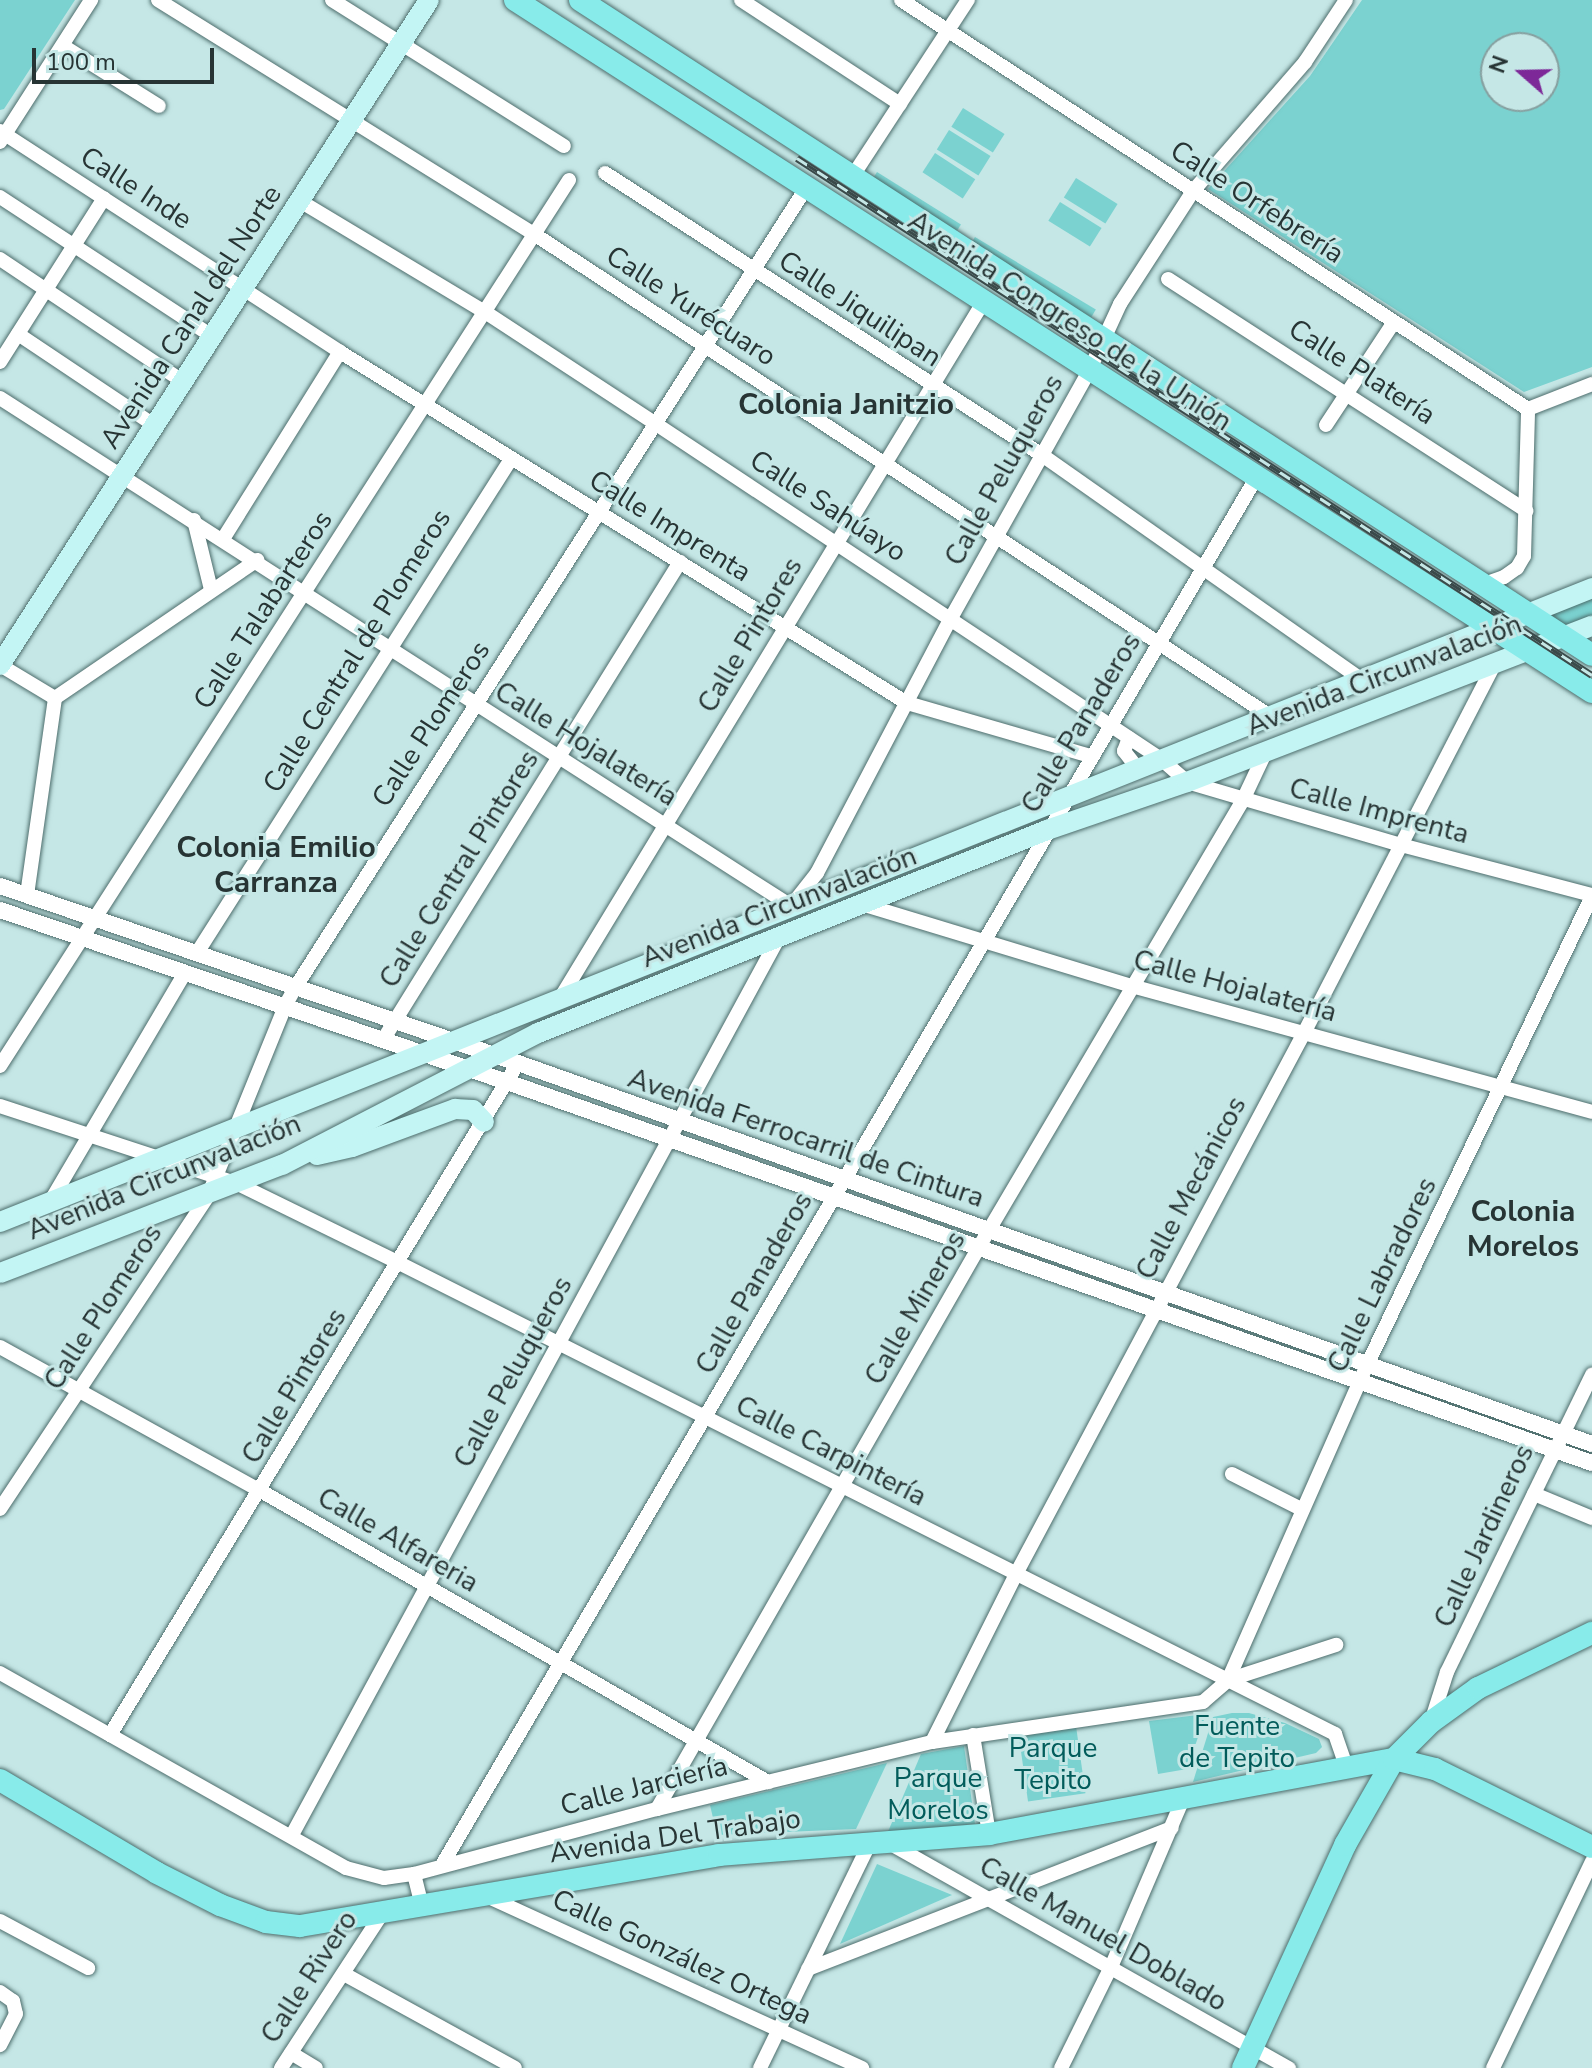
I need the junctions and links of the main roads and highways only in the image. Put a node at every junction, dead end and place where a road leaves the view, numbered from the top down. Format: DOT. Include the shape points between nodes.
graph roads {
  1 [pos="429,0"];
  2 [pos="515,0"];
  3 [pos="580,0"];
  4 [pos="1592,588"];
  5 [pos="1526,615"];
  6 [pos="1592,626"];
  7 [pos="1492,630"];
  8 [pos="1563,638"];
  9 [pos="1524,650"];
  10 [pos="1592,655"];
  11 [pos="0,665"];
  12 [pos="1592,692"];
  13 [pos="391,1068"];
  14 [pos="393,1106"];
  15 [pos="484,1122"];
  16 [pos="282,1165"];
  17 [pos="0,1222"];
  18 [pos="0,1273"];
  19 [pos="1592,1633"];
  20 [pos="1394,1759"];
  21 [pos="0,1780"];
  22 [pos="1592,1847"];
  23 [pos="1248,2059"];
  1 -- 11 [label="main road, Avenida Canal del Norte"];
  2 -- 7 [label="main road, Avenida Congreso de la Unión"];
  3 -- 5 [label="main road, Avenida Congreso de la Unión"];
  4 -- 5 [label="main road, Avenida Circunvalación"];
  5 -- 7 [label="main road, Avenida Circunvalación"];
  5 -- 8 [label="main road, Avenida Congreso de la Unión"];
  6 -- 8 [label="main road, Avenida Circunvalación"];
  7 -- 9 [label="main road, Avenida Congreso de la Unión"];
  7 -- 13 [label="main road, Avenida Circunvalación"];
  8 -- 9 [label="main road, Avenida Circunvalación"];
  8 -- 10 [label="main road, Avenida Congreso de la Unión"];
  9 -- 12 [label="main road, Avenida Congreso de la Unión"];
  9 -- 14 [label="main road, Avenida Circunvalación" via="780,935 490,1055"];
  13 -- 14 [label="main road" via="400,1087"];
  13 -- 17 [label="main road, Avenida Circunvalación"];
  14 -- 16 [label="main road, Avenida Circunvalación"];
  15 -- 16 [label="main road" via="473,1110 455,1109 352,1147"];
  16 -- 18 [label="main road, Avenida Circunvalación" via="211,1187"];
  19 -- 20 [label="main road" via="1507,1672 1431,1722"];
  20 -- 21 [label="main road, Avenida Del Trabajo" via="989,1834 719,1855 300,1926 266,1922 220,1905"];
  20 -- 22 [label="main road" via="1435,1769"];
  20 -- 23 [label="main road" via="1345,1845"];
}
